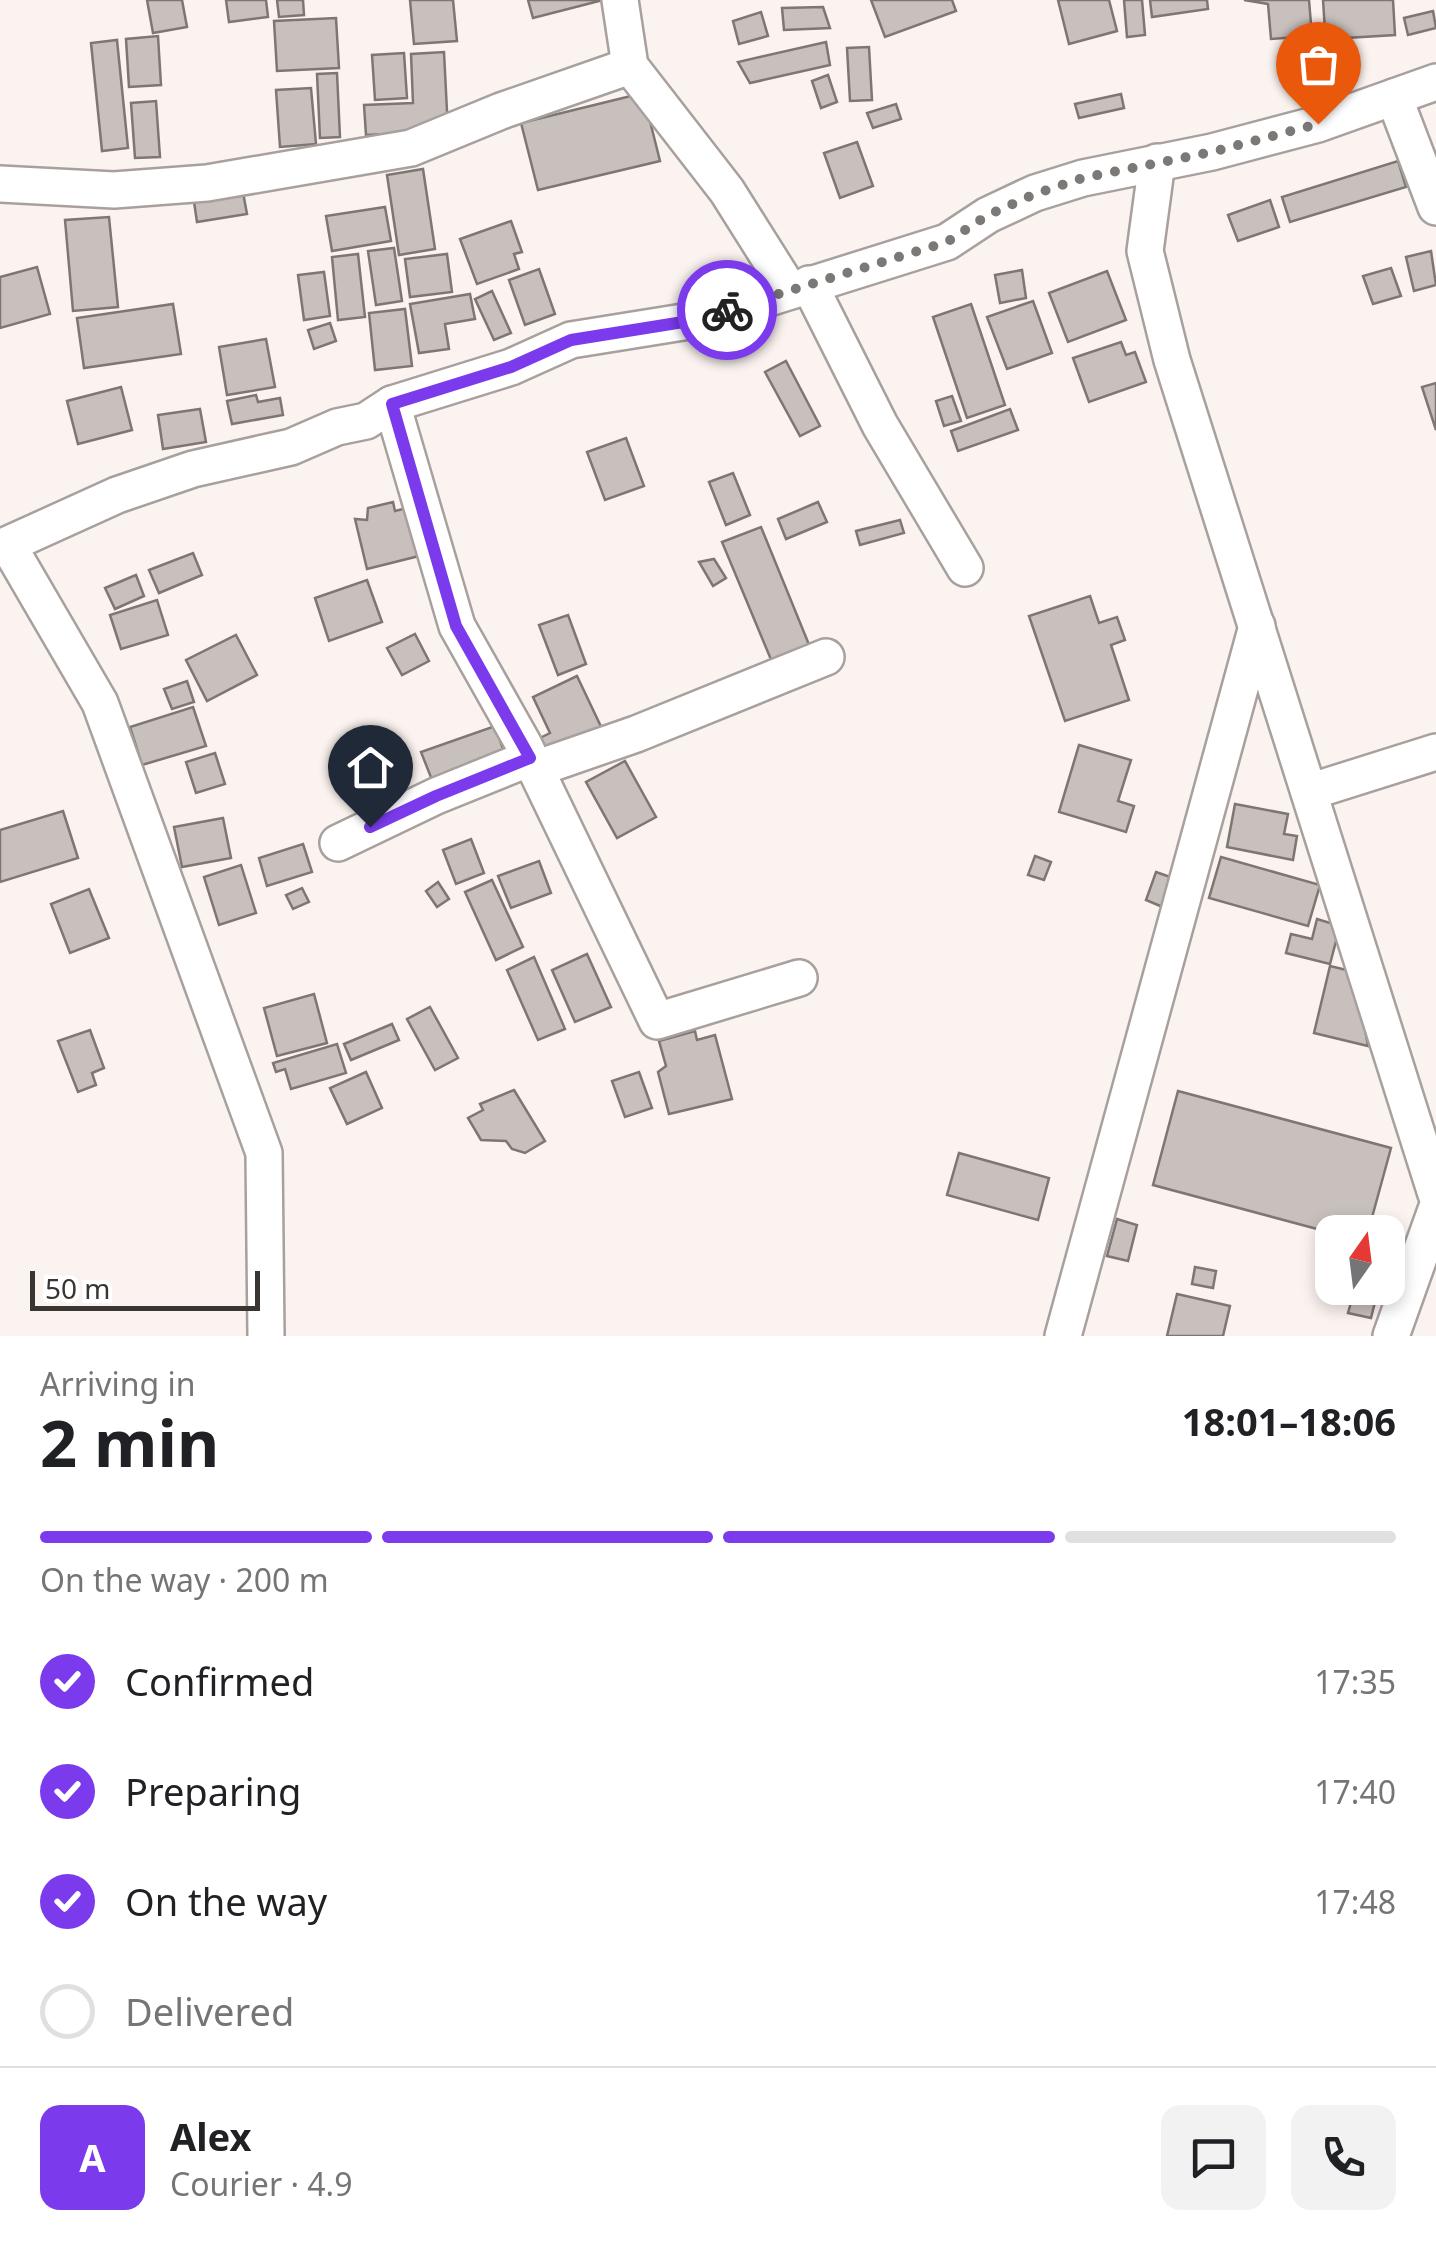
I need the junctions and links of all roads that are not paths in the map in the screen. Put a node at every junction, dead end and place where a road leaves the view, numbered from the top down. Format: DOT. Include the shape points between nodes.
graph roads {
  1 [pos="620,0"];
  2 [pos="630,66"];
  3 [pos="1436,82"];
  4 [pos="1394,97"];
  5 [pos="1156,162"];
  6 [pos="0,184"];
  7 [pos="1436,207"];
  8 [pos="799,288"];
  9 [pos="392,404"];
  10 [pos="4,547"];
  11 [pos="966,568"];
  12 [pos="1257,626"];
  13 [pos="826,658"];
  14 [pos="1436,752"];
  15 [pos="533,764"];
  16 [pos="1309,792"];
  17 [pos="338,842"];
  18 [pos="799,978"];
  19 [pos="1436,1194"];
  20 [pos="1436,1210"];
  21 [pos="266,1336"];
  22 [pos="1063,1336"];
  23 [pos="1392,1336"];
  1 -- 2 [label="street"];
  2 -- 6 [label="street" via="412,148 206,183 114,190"];
  2 -- 8 [label="street"];
  3 -- 4 [label="street"];
  4 -- 5 [label="street" via="1318,124"];
  4 -- 7 [label="street"];
  5 -- 8 [label="street" via="1035,194 947,242"];
  5 -- 12 [label="street" via="1146,251 1172,360"];
  8 -- 9 [label="street" via="702,319 571,340 511,367"];
  8 -- 11 [label="street"];
  9 -- 10 [label="street" via="291,448 193,469 117,495"];
  9 -- 15 [label="street" via="456,626"];
  10 -- 21 [label="street" via="100,704 264,1154"];
  12 -- 16 [label="street"];
  12 -- 22 [label="street"];
  13 -- 15 [label="street" via="636,734"];
  14 -- 16 [label="street"];
  15 -- 17 [label="street" via="436,796"];
  15 -- 18 [label="street" via="657,1021"];
  16 -- 19 [label="street"];
  20 -- 23 [label="street"];
}
